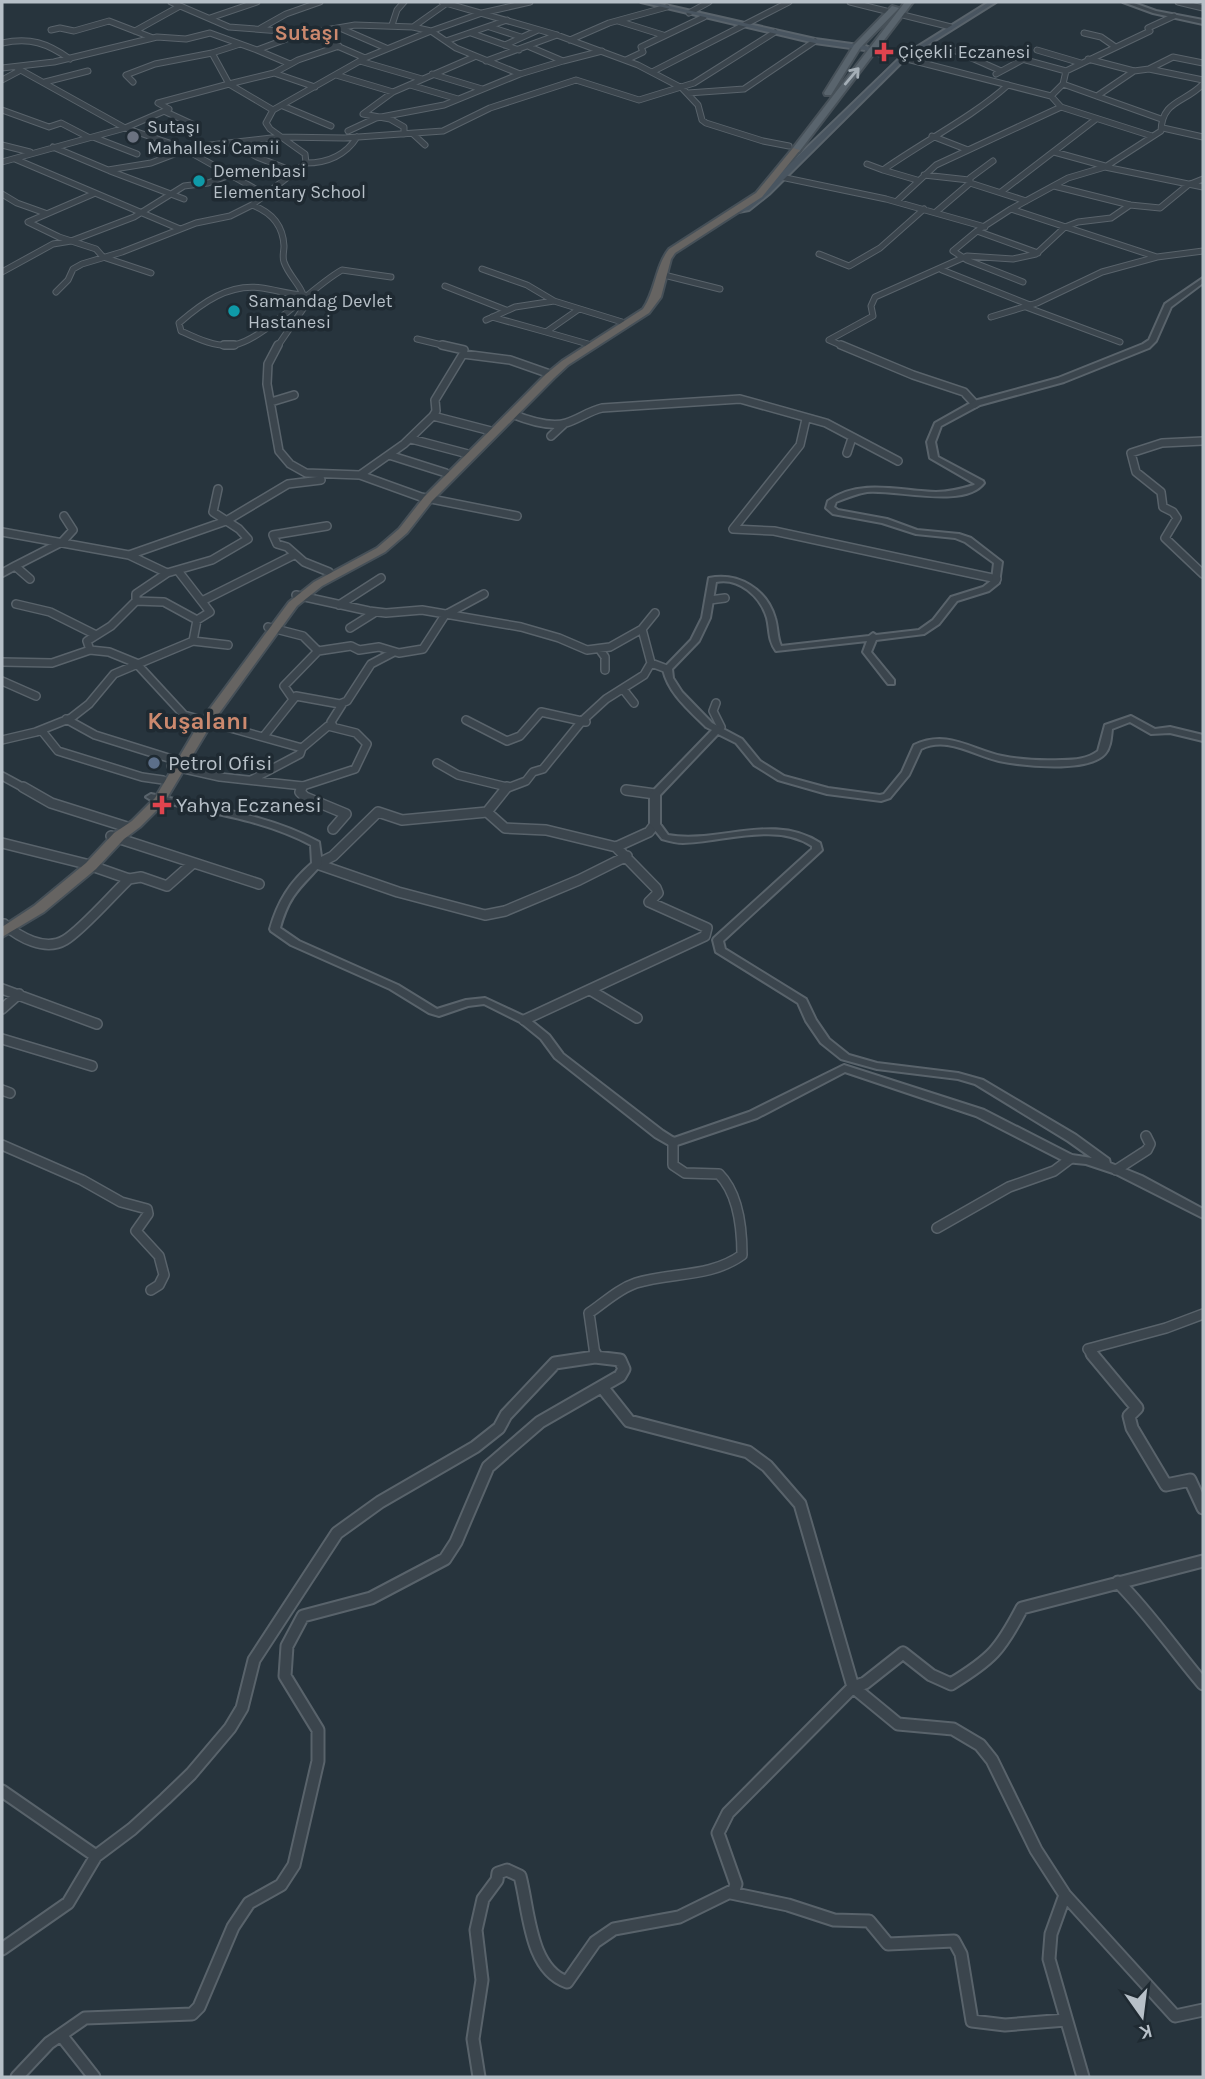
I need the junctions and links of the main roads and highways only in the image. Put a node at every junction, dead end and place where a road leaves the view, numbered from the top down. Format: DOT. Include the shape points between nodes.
graph roads {
  1 [pos="644,2"];
  2 [pos="901,2"];
  3 [pos="909,2"];
  4 [pos="993,2"];
  5 [pos="856,49"];
  6 [pos="871,53"];
  7 [pos="903,58"];
  8 [pos="793,148"];
  9 [pos="736,211"];
  10 [pos="424,498"];
  11 [pos="299,596"];
  12 [pos="175,764"];
  13 [pos="155,799"];
  14 [pos="4,928"];
  1 -- 5 [label="main road"];
  2 -- 5 [label="main road"];
  3 -- 6 [label="main road"];
  4 -- 7 [label="main road"];
  5 -- 6 [label="main road"];
  5 -- 8 [label="main road"];
  6 -- 7 [label="main road"];
  8 -- 6 [label="main road, one-way"];
  7 -- 9 [label="main road" via="754,202"];
  8 -- 9 [label="highway" via="767,187"];
  8 -- 10 [label="highway" via="753,192 668,243 658,259 648,302 547,373"];
  9 -- 10 [label="highway" via="678,245 666,258 656,297 646,311 565,363"];
  10 -- 11 [label="highway" via="383,543 329,572"];
  10 -- 11 [label="highway" via="402,531 381,550"];
  11 -- 12 [label="highway" via="202,721"];
  12 -- 13 [label="highway"];
  12 -- 13 [label="highway"];
  13 -- 14 [label="highway" via="88,865"];
}
